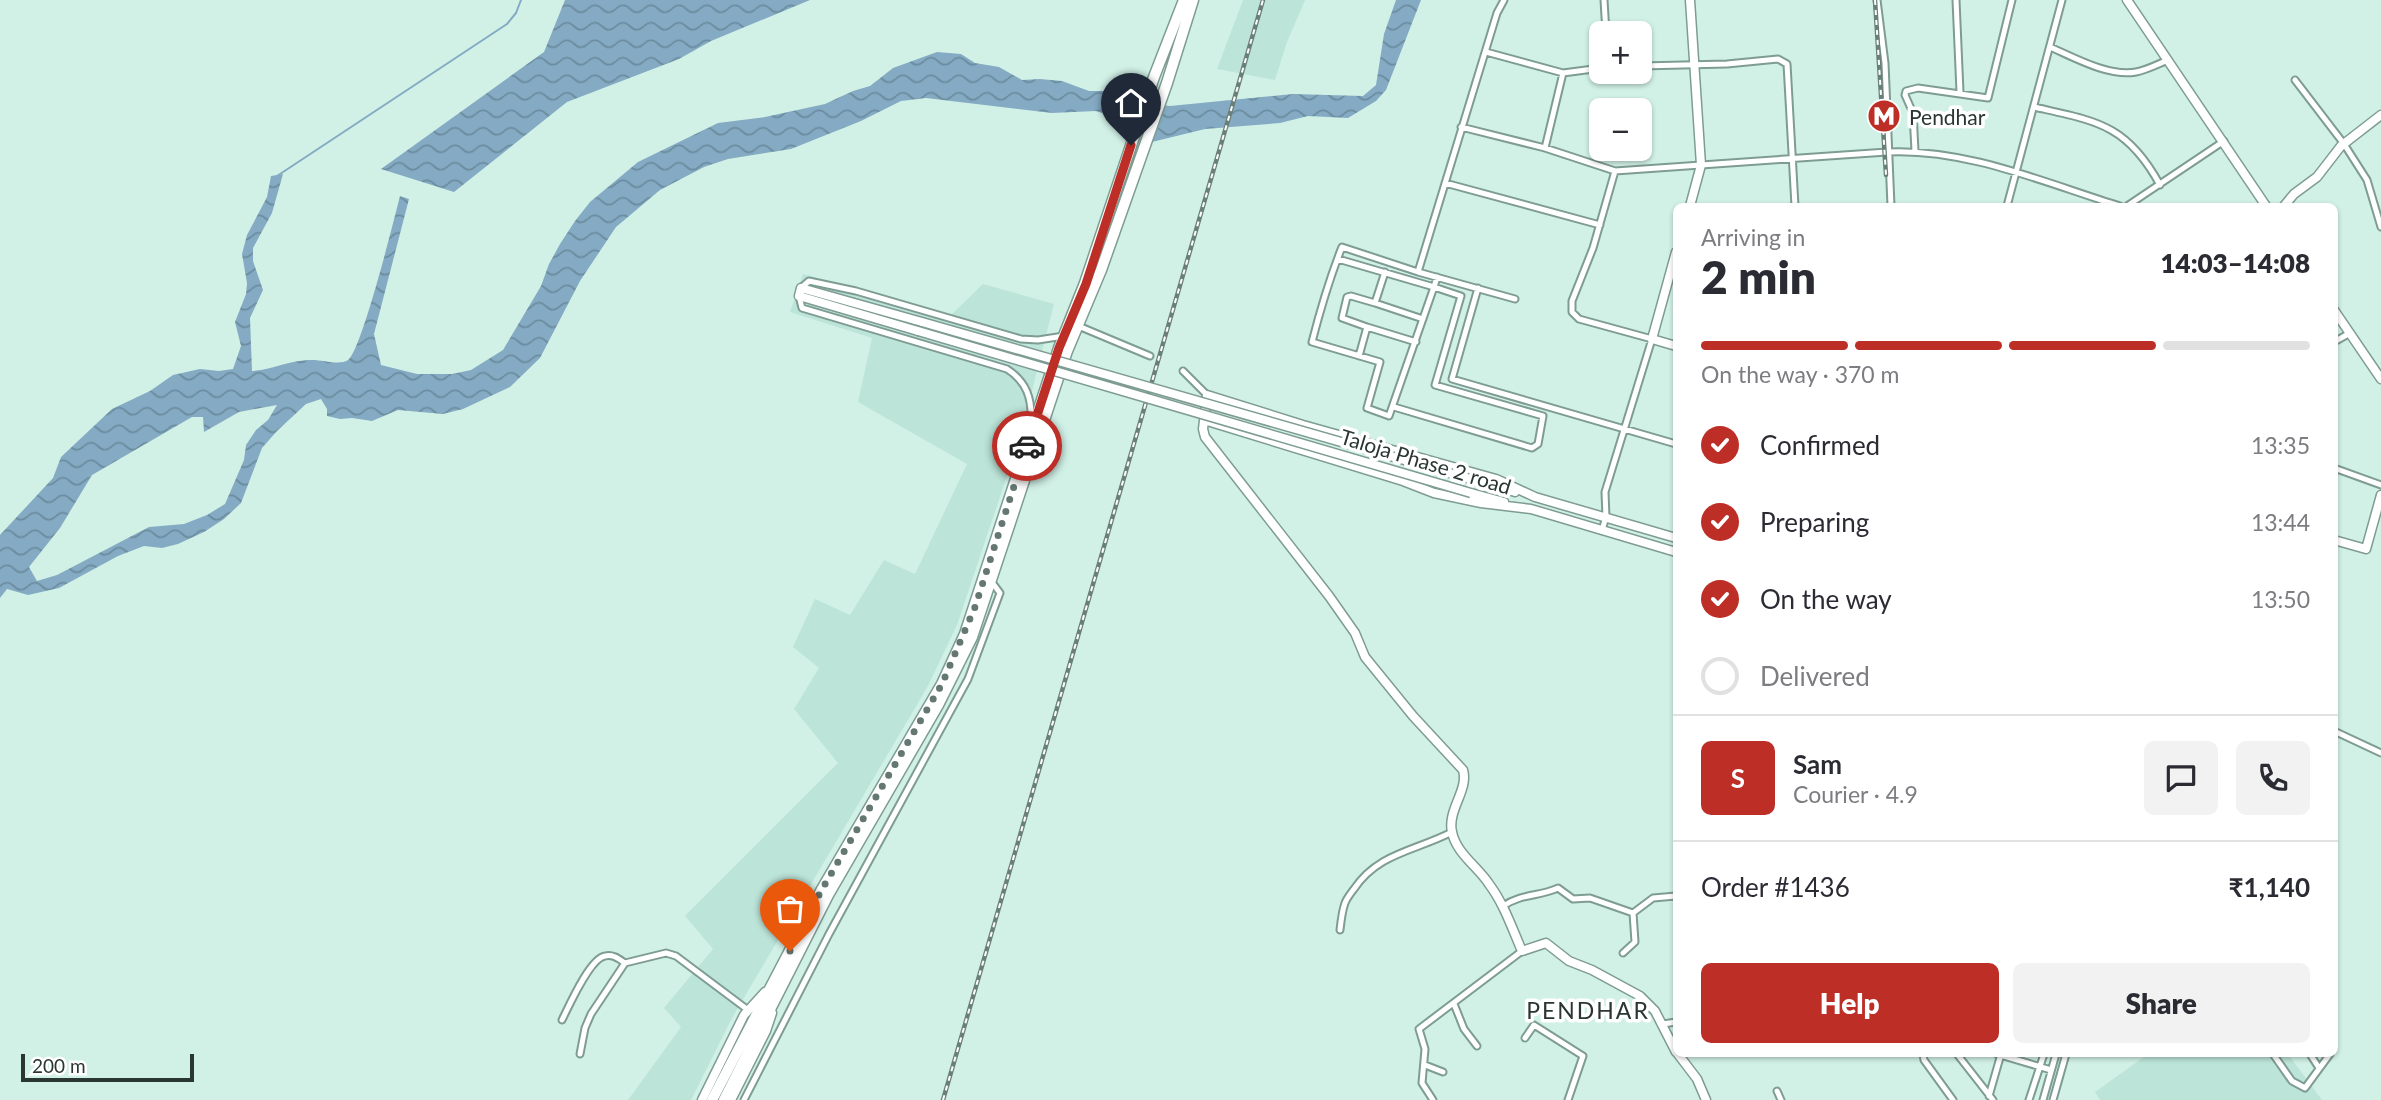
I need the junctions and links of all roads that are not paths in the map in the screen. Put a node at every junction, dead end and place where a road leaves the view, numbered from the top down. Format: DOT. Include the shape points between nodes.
graph roads {
  1 [pos="1184,0"];
  2 [pos="1193,0"];
  3 [pos="1504,0"];
  4 [pos="1604,0"];
  5 [pos="1690,0"];
  6 [pos="1877,0"];
  7 [pos="1956,0"];
  8 [pos="2012,0"];
  9 [pos="2062,0"];
  10 [pos="2127,0"];
  11 [pos="1605,21"];
  12 [pos="2050,47"];
  13 [pos="1486,52"];
  14 [pos="2168,60"];
  15 [pos="1695,65"];
  16 [pos="1652,66"];
  17 [pos="1589,70"];
  18 [pos="1563,73"];
  19 [pos="2295,80"];
  20 [pos="1960,92"];
  21 [pos="2034,107"];
  22 [pos="2381,115"];
  23 [pos="1461,127"];
  24 [pos="2224,141"];
  25 [pos="2344,144"];
  26 [pos="1545,148"];
  27 [pos="1887,152"];
  28 [pos="1915,152"];
  29 [pos="1791,159"];
  30 [pos="1701,165"];
  31 [pos="1615,170"];
  32 [pos="2016,174"];
  33 [pos="1445,183"];
  34 [pos="2160,184"];
  35 [pos="1691,203"];
  36 [pos="1795,203"];
  37 [pos="1891,203"];
  38 [pos="2008,203"];
  39 [pos="2110,203"];
  40 [pos="2132,203"];
  41 [pos="2264,203"];
  42 [pos="2288,203"];
  43 [pos="1600,225"];
  44 [pos="2381,227"];
  45 [pos="1338,258"];
  46 [pos="1385,272"];
  47 [pos="1418,272"];
  48 [pos="1437,277"];
  49 [pos="1672,283"];
  50 [pos="1434,287"];
  51 [pos="1478,288"];
  52 [pos="800,292"];
  53 [pos="1515,299"];
  54 [pos="1374,303"];
  55 [pos="2338,316"];
  56 [pos="1423,319"];
  57 [pos="1074,324"];
  58 [pos="1367,327"];
  59 [pos="2350,333"];
  60 [pos="1064,335"];
  61 [pos="1652,339"];
  62 [pos="2338,340"];
  63 [pos="1416,342"];
  64 [pos="1673,345"];
  65 [pos="1150,356"];
  66 [pos="1359,356"];
  67 [pos="1183,371"];
  68 [pos="2381,379"];
  69 [pos="1479,387"];
  70 [pos="1207,395"];
  71 [pos="1475,398"];
  72 [pos="1527,401"];
  73 [pos="1394,407"];
  74 [pos="1523,411"];
  75 [pos="1204,420"];
  76 [pos="1624,429"];
  77 [pos="1031,434"];
  78 [pos="1673,443"];
  79 [pos="2338,469"];
  80 [pos="2381,485"];
  81 [pos="2381,495"];
  82 [pos="1535,497"];
  83 [pos="1531,509"];
  84 [pos="1606,517"];
  85 [pos="1602,530"];
  86 [pos="1673,537"];
  87 [pos="2338,541"];
  88 [pos="1673,551"];
  89 [pos="992,581"];
  90 [pos="2338,733"];
  91 [pos="2381,753"];
  92 [pos="1452,832"];
  93 [pos="1673,896"];
  94 [pos="1503,906"];
  95 [pos="1633,914"];
  96 [pos="1340,930"];
  97 [pos="1522,951"];
  98 [pos="1623,953"];
  99 [pos="625,963"];
  100 [pos="775,988"];
  101 [pos="1454,1004"];
  102 [pos="758,1011"];
  103 [pos="562,1020"];
  104 [pos="1673,1022"];
  105 [pos="1663,1024"];
  106 [pos="1525,1038"];
  107 [pos="1477,1045"];
  108 [pos="1673,1045"];
  109 [pos="580,1054"];
  110 [pos="1680,1057"];
  111 [pos="1924,1057"];
  112 [pos="1959,1057"];
  113 [pos="1998,1057"];
  114 [pos="2008,1057"];
  115 [pos="2043,1057"];
  116 [pos="2055,1057"];
  117 [pos="2065,1057"];
  118 [pos="2275,1057"];
  119 [pos="2312,1057"];
  120 [pos="2328,1057"];
  121 [pos="1425,1065"];
  122 [pos="2040,1067"];
  123 [pos="2319,1068"];
  124 [pos="2051,1070"];
  125 [pos="1443,1072"];
  126 [pos="1777,1091"];
  127 [pos="1991,1098"];
  128 [pos="702,1100"];
  129 [pos="712,1100"];
  130 [pos="724,1100"];
  131 [pos="731,1100"];
  132 [pos="744,1100"];
  133 [pos="1433,1100"];
  134 [pos="1568,1100"];
  135 [pos="1706,1100"];
  136 [pos="1781,1100"];
  137 [pos="1953,1100"];
  138 [pos="2029,1100"];
  139 [pos="2043,1100"];
  140 [pos="2053,1100"];
  1 -- 57 [label="highway" via="1154,77"];
  2 -- 57 [label="highway" via="1101,270"];
  3 -- 13 [label="street"];
  4 -- 11 [label="street"];
  5 -- 15 [label="street"];
  6 -- 27 [label="street" via="1885,63"];
  7 -- 20 [label="street"];
  8 -- 20 [label="street" via="1988,98"];
  9 -- 12 [label="street"];
  10 -- 14 [label="street"];
  12 -- 14 [label="street" via="2127,73"];
  12 -- 21 [label="street"];
  13 -- 18 [label="street"];
  13 -- 23 [label="street"];
  14 -- 24 [label="street"];
  15 -- 16 [label="street"];
  15 -- 29 [label="street" via="1778,59 1787,64"];
  15 -- 30 [label="street"];
  17 -- 18 [label="street"];
  18 -- 26 [label="street"];
  19 -- 25 [label="street"];
  20 -- 28 [label="street" via="1906,91 1913,113"];
  21 -- 32 [label="street"];
  21 -- 34 [label="street" via="2083,118 2122,135 2135,146"];
  22 -- 25 [label="street"];
  23 -- 26 [label="street"];
  23 -- 33 [label="street"];
  24 -- 34 [label="street"];
  24 -- 41 [label="street"];
  25 -- 42 [label="street"];
  25 -- 44 [label="street" via="2367,180"];
  26 -- 31 [label="street"];
  27 -- 28 [label="street"];
  27 -- 29 [label="street"];
  27 -- 37 [label="street"];
  28 -- 32 [label="street" via="1945,154"];
  29 -- 30 [label="street"];
  29 -- 36 [label="street"];
  30 -- 31 [label="street"];
  30 -- 35 [label="street"];
  31 -- 43 [label="street"];
  32 -- 38 [label="street"];
  32 -- 39 [label="street"];
  33 -- 43 [label="street"];
  33 -- 47 [label="street"];
  34 -- 40 [label="street"];
  43 -- 61 [label="street" via="1572,312 1579,319"];
  45 -- 46 [label="street"];
  45 -- 47 [label="street" via="1342,247"];
  45 -- 66 [label="street" via="1312,342"];
  46 -- 50 [label="street"];
  46 -- 54 [label="street"];
  47 -- 48 [label="street"];
  48 -- 50 [label="street"];
  48 -- 51 [label="street"];
  49 -- 61 [label="street"];
  50 -- 56 [label="street"];
  50 -- 71 [label="street" via="1461,296 1435,385"];
  51 -- 53 [label="street"];
  51 -- 69 [label="street" via="1452,379"];
  52 -- 60 [label="street" via="809,281 1021,339"];
  52 -- 77 [label="street" via="802,308 1007,369 1026,387 1032,403"];
  52 -- 82 [label="street, bridge" via="922,322"];
  52 -- 83 [label="street, bridge" via="918,331"];
  54 -- 56 [label="street"];
  54 -- 58 [label="street" via="1348,297 1342,318"];
  55 -- 59 [label="street"];
  56 -- 63 [label="street"];
  57 -- 60 [label="highway"];
  57 -- 65 [label="street"];
  57 -- 89 [label="highway"];
  58 -- 63 [label="street"];
  58 -- 66 [label="street"];
  59 -- 62 [label="street"];
  59 -- 68 [label="street"];
  60 -- 77 [label="highway"];
  61 -- 64 [label="street"];
  61 -- 76 [label="street"];
  63 -- 73 [label="street"];
  66 -- 73 [label="street" via="1380,363 1367,409 1390,416"];
  67 -- 70 [label="street, Taloja Phase 2 road"];
  69 -- 71 [label="street"];
  69 -- 72 [label="street"];
  70 -- 75 [label="street"];
  70 -- 82 [label="street, Taloja Phase 2 road" via="1479,474"];
  71 -- 74 [label="street"];
  72 -- 74 [label="street"];
  72 -- 76 [label="street"];
  73 -- 74 [label="street" via="1535,448 1544,418"];
  75 -- 83 [label="street, Taloja Phase 2 road" via="1434,493"];
  75 -- 92 [label="street" via="1205,437 1314,576 1355,634 1365,657 1463,770"];
  76 -- 78 [label="street"];
  76 -- 84 [label="street" via="1605,492"];
  77 -- 100 [label="highway" via="975,607 942,684 821,891"];
  79 -- 80 [label="street"];
  81 -- 87 [label="street" via="2366,549"];
  82 -- 84 [label="street, Taloja Phase 2 road"];
  83 -- 85 [label="street, Taloja Phase 2 road"];
  84 -- 85 [label="street"];
  84 -- 86 [label="street, Taloja Phase 2 road"];
  85 -- 88 [label="street, Taloja Phase 2 road"];
  89 -- 100 [label="highway" via="951,681"];
  89 -- 132 [label="street" via="1000,593 968,680"];
  90 -- 91 [label="street"];
  92 -- 94 [label="street" via="1456,844"];
  92 -- 96 [label="street" via="1376,865 1362,877 1345,902"];
  93 -- 95 [label="street" via="1653,898"];
  94 -- 95 [label="street" via="1523,895 1559,888 1573,899 1590,898"];
  94 -- 97 [label="street"];
  95 -- 98 [label="street" via="1635,942"];
  97 -- 101 [label="street"];
  97 -- 105 [label="street" via="1546,943 1569,961 1640,996"];
  99 -- 102 [label="street" via="666,953 676,956"];
  99 -- 103 [label="street" via="614,956 599,958"];
  99 -- 109 [label="street" via="591,1014"];
  100 -- 102 [label="highway"];
  100 -- 131 [label="street" via="766,1031"];
  101 -- 107 [label="street" via="1464,1029"];
  101 -- 121 [label="street" via="1419,1030"];
  102 -- 128 [label="street"];
  102 -- 129 [label="highway"];
  102 -- 130 [label="highway"];
  104 -- 105 [label="street"];
  105 -- 108 [label="street"];
  106 -- 134 [label="street" via="1534,1025 1583,1056"];
  110 -- 135 [label="street"];
  111 -- 137 [label="street"];
  112 -- 127 [label="street"];
  113 -- 127 [label="street"];
  114 -- 122 [label="street"];
  115 -- 122 [label="street"];
  116 -- 124 [label="street"];
  117 -- 140 [label="street"];
  118 -- 123 [label="street" via="2285,1074 2302,1087 2307,1087"];
  119 -- 123 [label="street"];
  120 -- 123 [label="street"];
  121 -- 125 [label="street"];
  121 -- 133 [label="street" via="1422,1083"];
  122 -- 124 [label="street"];
  122 -- 138 [label="street"];
  124 -- 139 [label="street"];
  126 -- 136 [label="street"];
}
